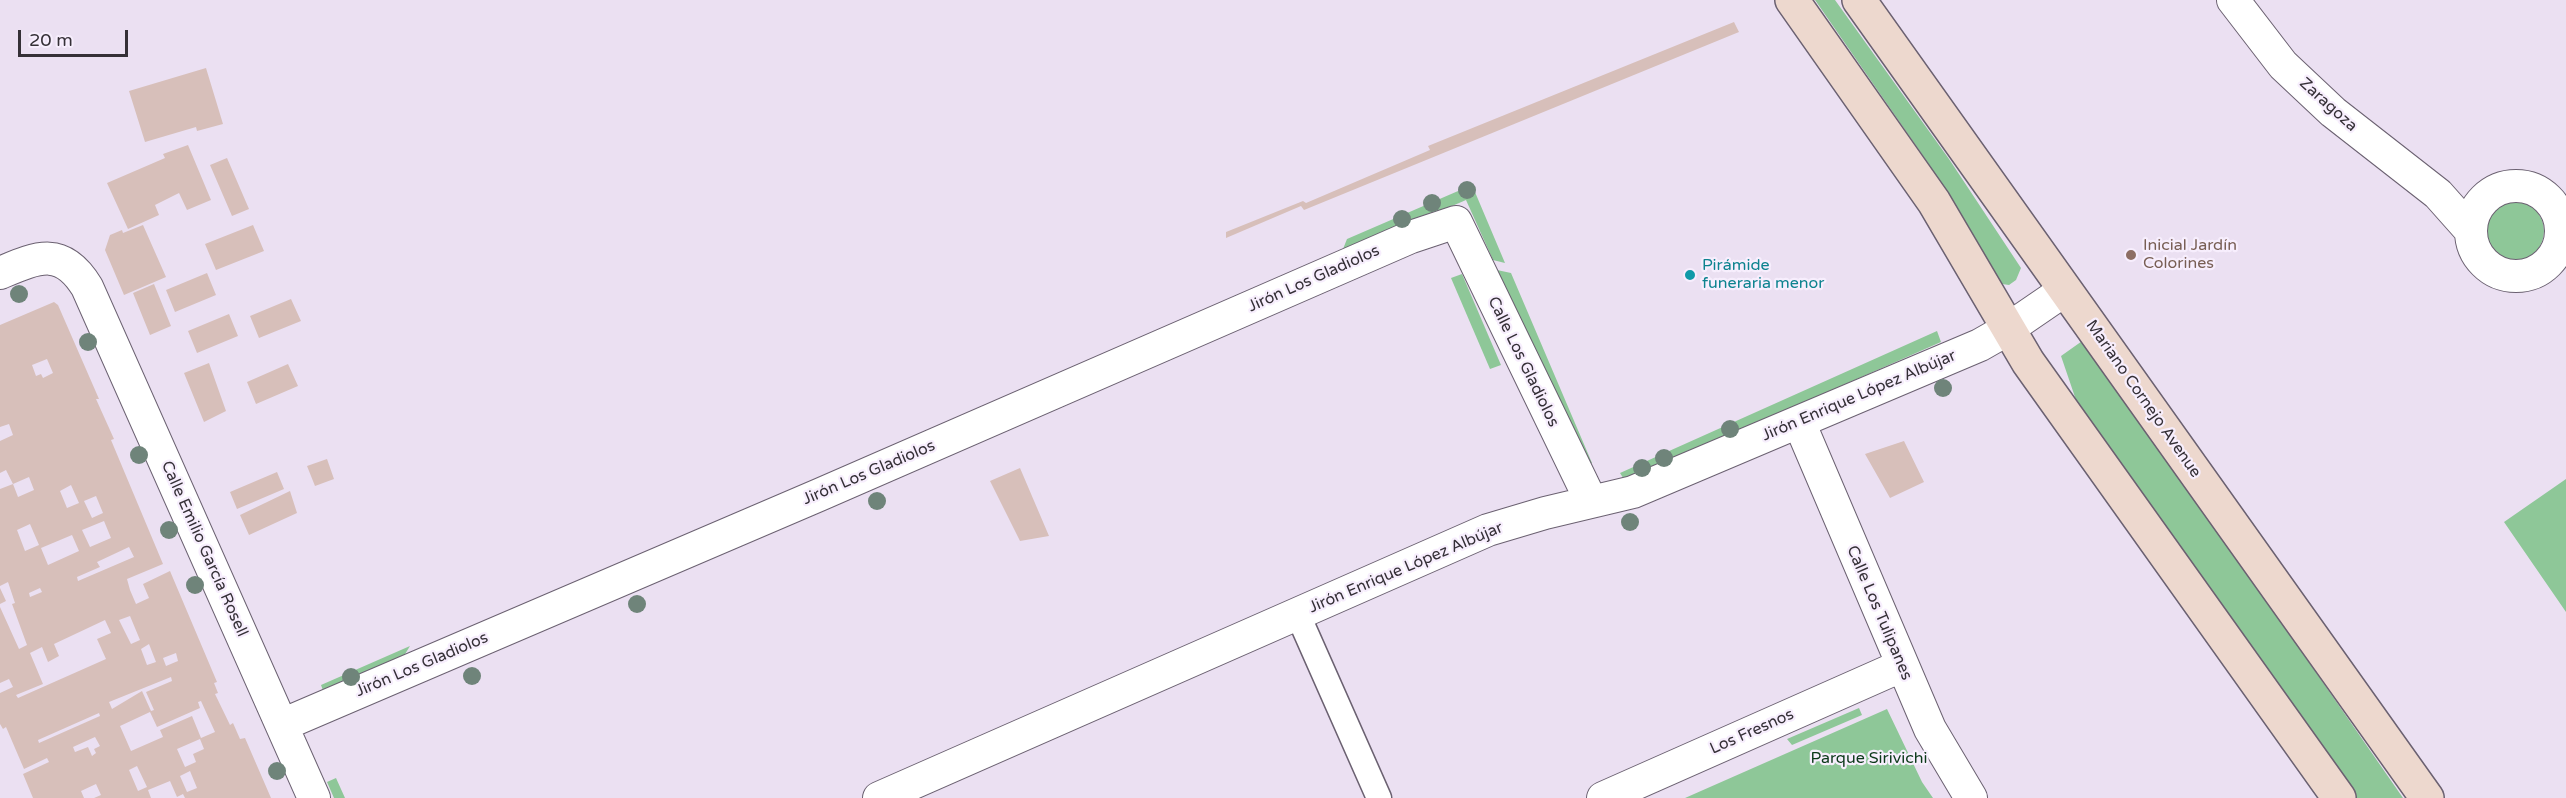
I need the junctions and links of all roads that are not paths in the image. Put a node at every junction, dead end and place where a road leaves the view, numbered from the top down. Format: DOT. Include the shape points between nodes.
graph roads {
  1 [pos="1792,0"];
  2 [pos="1859,0"];
  3 [pos="2233,0"];
  4 [pos="2438,194"];
  5 [pos="2482,200"];
  6 [pos="1456,222"];
  7 [pos="2470,230"];
  8 [pos="0,273"];
  9 [pos="2065,290"];
  10 [pos="2008,329"];
  11 [pos="1799,422"];
  12 [pos="1591,501"];
  13 [pos="1298,615"];
  14 [pos="1901,666"];
  15 [pos="282,725"];
  16 [pos="1638,791"];
  17 [pos="314,798"];
  18 [pos="879,798"];
  19 [pos="1379,798"];
  20 [pos="1603,798"];
  21 [pos="1971,798"];
  22 [pos="2339,798"];
  23 [pos="2427,798"];
  1 -- 10 [label="main road" via="1935,202"];
  2 -- 9 [label="main road, Mariano Cornejo Avenue"];
  3 -- 4 [label="street, Zaragoza" via="2283,65 2333,112"];
  4 -- 5 [label="street"];
  4 -- 7 [label="street, Zaragoza"];
  5 -- 7 [label="street"];
  5 -- 7 [label="street" via="2508,186 2537,191 2557,213 2560,242 2545,267 2517,277 2501,275 2477,256"];
  6 -- 12 [label="street, Calle Los Gladiolos"];
  6 -- 15 [label="street, Jirón Los Gladiolos" via="1389,247"];
  8 -- 15 [label="street, Calle Emilio García Rosell" via="46,257 65,262 78,272 95,301"];
  9 -- 10 [label="street, Jirón Enrique López Albújar"];
  9 -- 23 [label="main road, Mariano Cornejo Avenue"];
  10 -- 11 [label="street, Jirón Enrique López Albújar" via="1980,345"];
  10 -- 22 [label="main road" via="2028,363"];
  11 -- 12 [label="street, Jirón Enrique López Albújar" via="1633,492"];
  11 -- 14 [label="street, Calle Los Tulipanes"];
  12 -- 13 [label="street, Jirón Enrique López Albújar" via="1488,530"];
  13 -- 18 [label="street, Jirón Enrique López Albújar"];
  13 -- 19 [label="street"];
  14 -- 16 [label="street, Los Fresnos"];
  14 -- 21 [label="street, Calle Los Tulipanes" via="1930,729"];
  15 -- 17 [label="street, Calle Emilio García Rosell"];
  16 -- 20 [label="street, Los Fresnos"];
}
